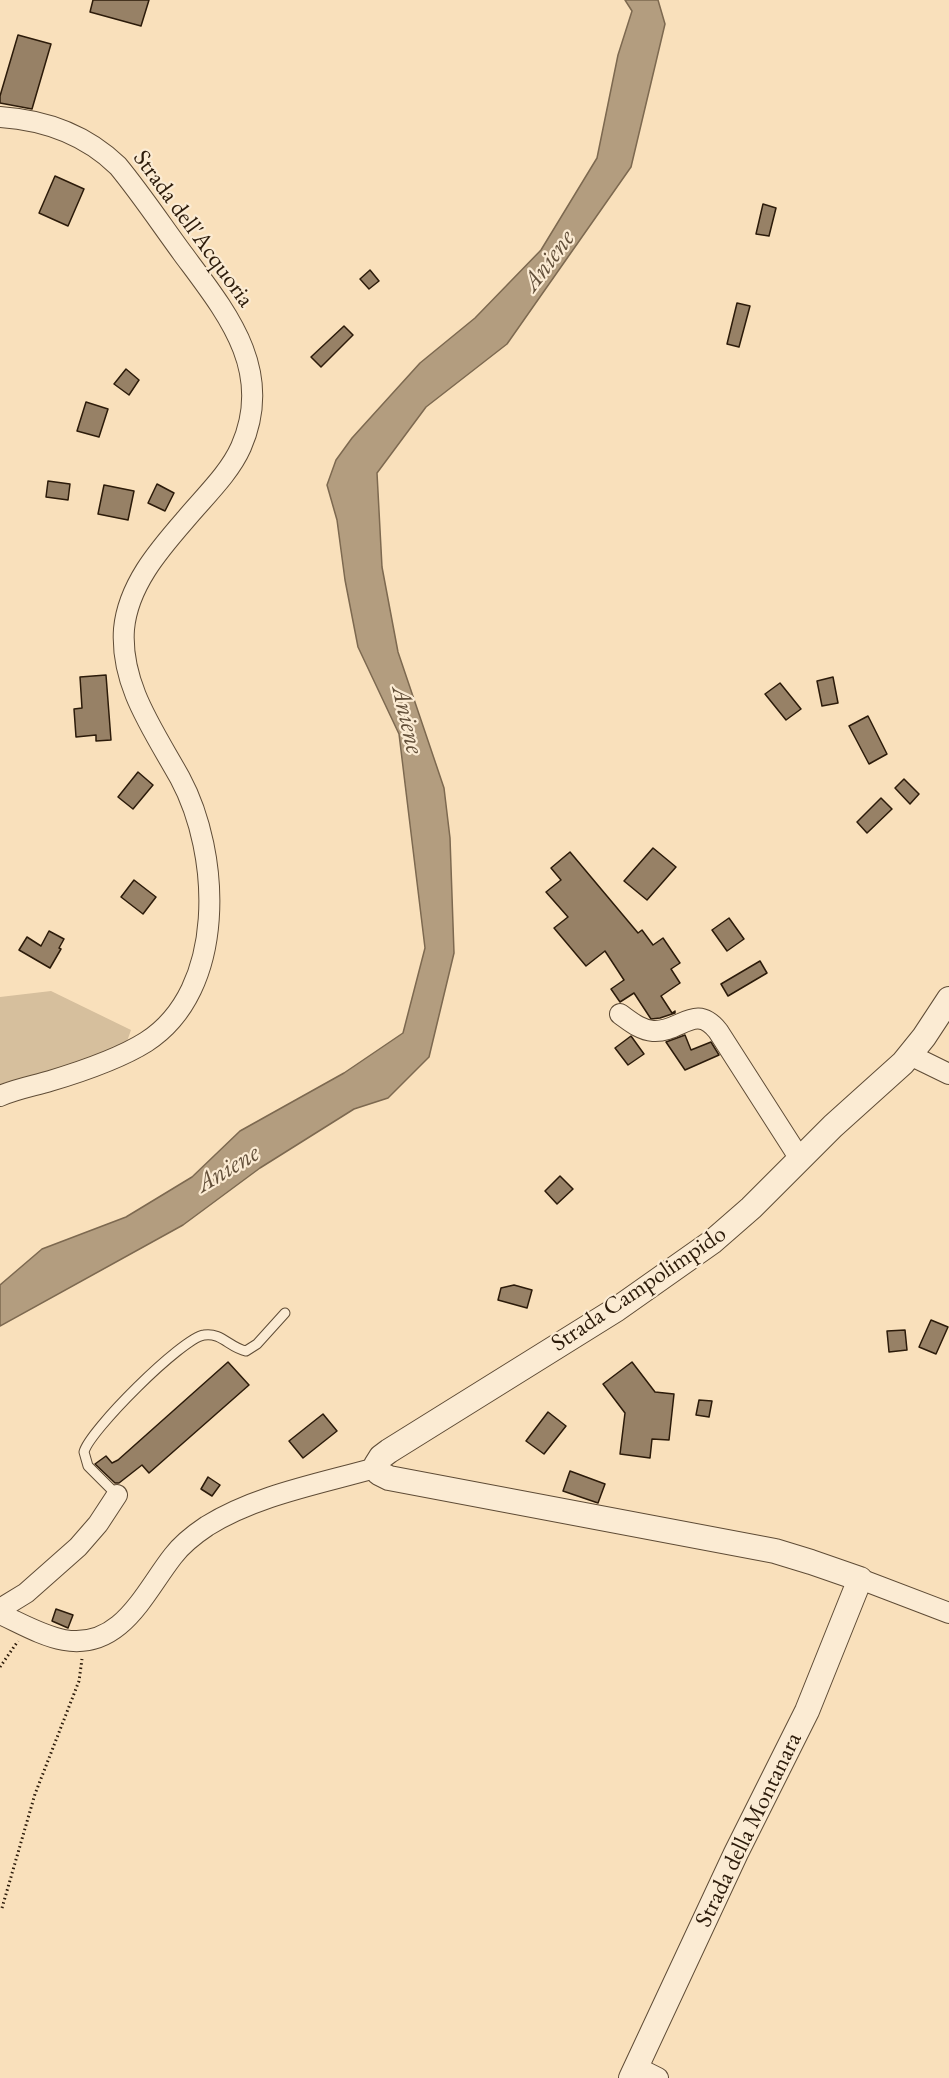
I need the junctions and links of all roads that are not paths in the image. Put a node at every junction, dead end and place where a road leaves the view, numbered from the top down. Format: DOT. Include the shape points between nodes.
graph roads {
  1 [pos="0,117"];
  2 [pos="949,999"];
  3 [pos="620,1014"];
  4 [pos="910,1055"];
  5 [pos="949,1074"];
  6 [pos="0,1096"];
  7 [pos="800,1159"];
  8 [pos="285,1313"];
  9 [pos="375,1468"];
  10 [pos="117,1496"];
  11 [pos="860,1579"];
  12 [pos="0,1609"];
  13 [pos="949,1612"];
  14 [pos="0,1614"];
  15 [pos="634,2073"];
  16 [pos="658,2078"];
  1 -- 6 [label="street, Strada dell'Acquoria" via="64,130 98,148 118,165 231,321 248,363 253,396 240,449 147,567 132,599 124,630 135,696 182,781 199,824 208,909 201,966 181,1006 166,1026 144,1043 75,1073"];
  2 -- 4 [label="street, Strada Campolimpido"];
  3 -- 7 [label="street" via="653,1031 695,1018 711,1023"];
  4 -- 5 [label="street"];
  4 -- 7 [label="street, Strada Campolimpido"];
  7 -- 9 [label="street, Strada Campolimpido" via="744,1215 688,1261 389,1451"];
  8 -- 10 [label="lane" via="246,1351 216,1335 190,1340 131,1394 92,1437 84,1452 88,1466"];
  9 -- 11 [label="street" via="388,1478 775,1551"];
  9 -- 14 [label="street" via="271,1497 207,1527 174,1554 141,1602 106,1633 78,1641 59,1639"];
  10 -- 12 [label="street" via="78,1547 26,1593"];
  11 -- 13 [label="street"];
  11 -- 15 [label="street, Strada della Montanara" via="807,1711"];
  15 -- 16 [label="street"];
}
